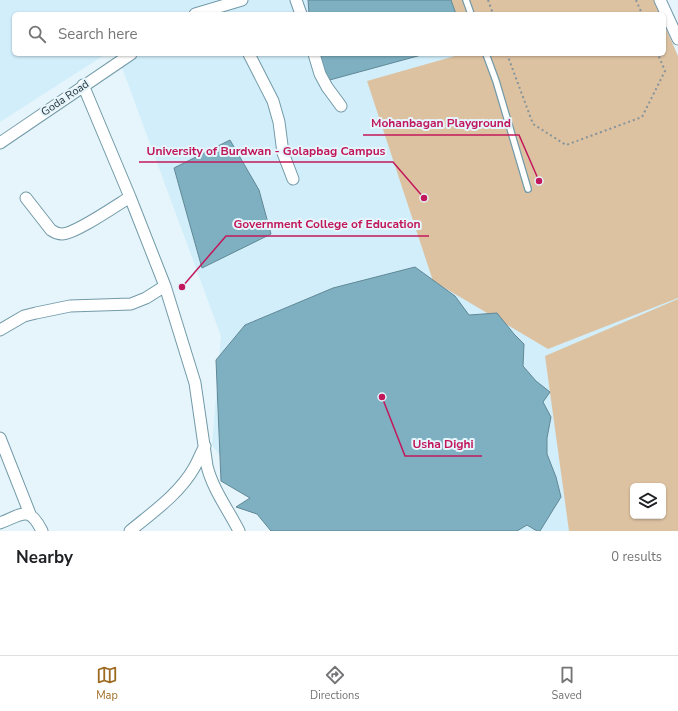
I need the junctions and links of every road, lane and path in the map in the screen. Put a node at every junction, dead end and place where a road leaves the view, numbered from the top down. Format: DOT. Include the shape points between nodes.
graph roads {
  1 [pos="242,0"];
  2 [pos="296,0"];
  3 [pos="466,0"];
  4 [pos="488,0"];
  5 [pos="636,0"];
  6 [pos="660,0"];
  7 [pos="226,10"];
  8 [pos="210,12"];
  9 [pos="300,12"];
  10 [pos="471,12"];
  11 [pos="492,12"];
  12 [pos="641,12"];
  13 [pos="666,12"];
  14 [pos="666,13"];
  15 [pos="678,39"];
  16 [pos="128,56"];
  17 [pos="250,56"];
  18 [pos="315,56"];
  19 [pos="487,56"];
  20 [pos="508,56"];
  21 [pos="659,56"];
  22 [pos="83,85"];
  23 [pos="341,106"];
  24 [pos="0,143"];
  25 [pos="293,179"];
  26 [pos="528,189"];
  27 [pos="130,197"];
  28 [pos="26,198"];
  29 [pos="165,286"];
  30 [pos="0,330"];
  31 [pos="0,438"];
  32 [pos="205,446"];
  33 [pos="30,514"];
  34 [pos="0,523"];
  35 [pos="42,531"];
  36 [pos="130,531"];
  37 [pos="239,531"];
  1 -- 7 [label="street"];
  2 -- 9 [label="street"];
  3 -- 10 [label="lane"];
  4 -- 11 [label="path"];
  5 -- 12 [label="path"];
  6 -- 13 [label="street"];
  7 -- 8 [label="street"];
  14 -- 15 [label="street"];
  16 -- 22 [label="street, Goda Road"];
  17 -- 25 [label="street" via="273,101 283,152"];
  18 -- 23 [label="street" via="320,74"];
  19 -- 26 [label="lane"];
  20 -- 21 [label="path" via="532,124 566,145 642,117 665,71"];
  22 -- 24 [label="street, Goda Road"];
  22 -- 27 [label="street"];
  27 -- 28 [label="street" via="75,230 62,234 51,230"];
  27 -- 29 [label="street"];
  29 -- 30 [label="street" via="131,304 70,306 49,310 24,316"];
  29 -- 32 [label="street" via="195,383"];
  31 -- 33 [label="street"];
  32 -- 36 [label="street" via="179,488"];
  32 -- 37 [label="street" via="210,477 220,500"];
  33 -- 34 [label="street" via="24,513"];
  33 -- 35 [label="street" via="36,519"];
}
